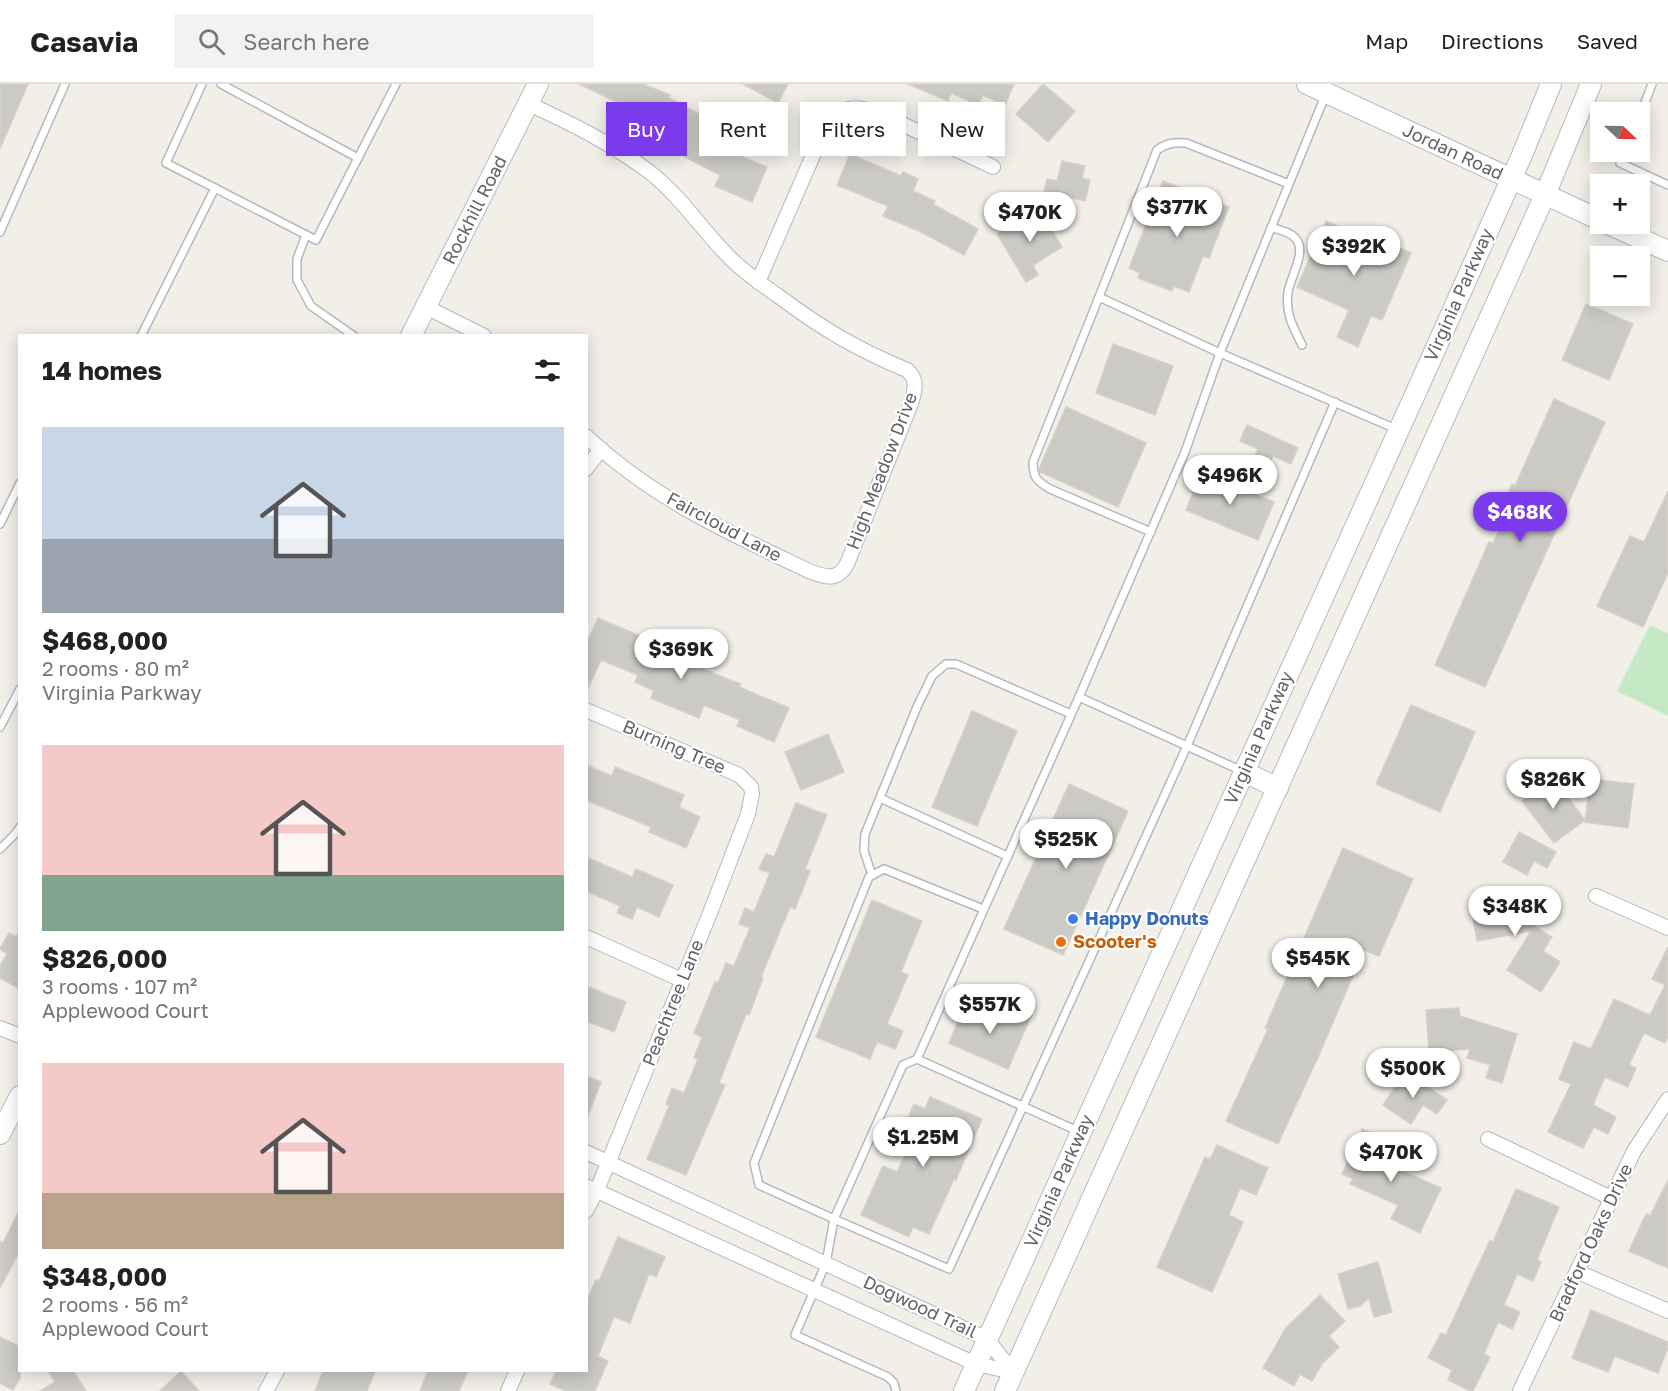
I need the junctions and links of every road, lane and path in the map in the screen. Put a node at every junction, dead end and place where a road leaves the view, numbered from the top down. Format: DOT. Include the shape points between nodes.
graph roads {
  1 [pos="65,84"];
  2 [pos="202,84"];
  3 [pos="221,84"];
  4 [pos="396,84"];
  5 [pos="538,84"];
  6 [pos="1307,84"];
  7 [pos="1551,84"];
  8 [pos="1591,84"];
  9 [pos="1652,84"];
  10 [pos="1326,93"];
  11 [pos="1645,102"];
  12 [pos="529,104"];
  13 [pos="358,158"];
  14 [pos="1620,162"];
  15 [pos="993,168"];
  16 [pos="1511,179"];
  17 [pos="1289,184"];
  18 [pos="1668,186"];
  19 [pos="215,188"];
  20 [pos="1545,195"];
  21 [pos="1590,215"];
  22 [pos="1271,227"];
  23 [pos="0,232"];
  24 [pos="1630,234"];
  25 [pos="306,235"];
  26 [pos="1668,251"];
  27 [pos="758,282"];
  28 [pos="1099,297"];
  29 [pos="426,307"];
  30 [pos="142,334"];
  31 [pos="351,334"];
  32 [pos="412,334"];
  33 [pos="480,334"];
  34 [pos="1302,345"];
  35 [pos="1220,353"];
  36 [pos="1335,402"];
  37 [pos="1398,430"];
  38 [pos="588,438"];
  39 [pos="600,449"];
  40 [pos="588,466"];
  41 [pos="18,487"];
  42 [pos="0,524"];
  43 [pos="1150,532"];
  44 [pos="842,573"];
  45 [pos="18,693"];
  46 [pos="1079,697"];
  47 [pos="588,711"];
  48 [pos="1071,714"];
  49 [pos="0,727"];
  50 [pos="1187,746"];
  51 [pos="1244,772"];
  52 [pos="1278,788"];
  53 [pos="752,794"];
  54 [pos="880,798"];
  55 [pos="18,830"];
  56 [pos="0,849"];
  57 [pos="1007,856"];
  58 [pos="873,875"];
  59 [pos="1596,896"];
  60 [pos="983,909"];
  61 [pos="1668,928"];
  62 [pos="588,938"];
  63 [pos="682,980"];
  64 [pos="0,1028"];
  65 [pos="18,1035"];
  66 [pos="917,1059"];
  67 [pos="1668,1099"];
  68 [pos="18,1100"];
  69 [pos="1023,1107"];
  70 [pos="1081,1133"];
  71 [pos="0,1134"];
  72 [pos="1488,1139"];
  73 [pos="588,1153"];
  74 [pos="609,1161"];
  75 [pos="592,1188"];
  76 [pos="1611,1198"];
  77 [pos="588,1203"];
  78 [pos="834,1219"];
  79 [pos="826,1263"];
  80 [pos="1578,1272"];
  81 [pos="815,1290"];
  82 [pos="1668,1311"];
  83 [pos="987,1340"];
  84 [pos="976,1364"];
  85 [pos="276,1372"];
  86 [pos="517,1372"];
  87 [pos="1013,1372"];
  88 [pos="266,1391"];
  89 [pos="508,1391"];
  90 [pos="896,1391"];
  91 [pos="964,1391"];
  92 [pos="1005,1391"];
  93 [pos="1520,1391"];
  1 -- 23 [label="lane"];
  2 -- 19 [label="lane" via="166,163"];
  3 -- 13 [label="lane"];
  4 -- 13 [label="lane"];
  5 -- 12 [label="main road, Rockhill Road"];
  6 -- 10 [label="main road, Jordan Road"];
  7 -- 16 [label="main road, Virginia Parkway"];
  8 -- 20 [label="main road, Virginia Parkway"];
  9 -- 11 [label="lane"];
  10 -- 16 [label="main road, Jordan Road"];
  10 -- 17 [label="lane"];
  12 -- 27 [label="street, High Meadow Drive" via="602,141 653,175 732,260"];
  12 -- 29 [label="main road, Rockhill Road"];
  13 -- 25 [label="lane" via="316,240"];
  14 -- 18 [label="lane"];
  15 -- 27 [label="street" via="879,114 862,108 844,110 831,120 821,137"];
  16 -- 20 [label="main road, Jordan Road"];
  16 -- 37 [label="main road, Virginia Parkway"];
  17 -- 22 [label="lane"];
  17 -- 28 [label="lane" via="1186,143 1163,145 1157,150"];
  19 -- 25 [label="lane"];
  19 -- 30 [label="lane"];
  20 -- 21 [label="main road, Jordan Road"];
  20 -- 52 [label="main road, Virginia Parkway"];
  22 -- 34 [label="lane" via="1297,239 1300,249 1288,292 1288,318"];
  22 -- 35 [label="lane"];
  24 -- 26 [label="main road"];
  25 -- 31 [label="lane" via="297,259 297,280 311,306"];
  27 -- 44 [label="street, High Meadow Drive" via="827,332 908,370 916,383"];
  28 -- 35 [label="lane"];
  28 -- 43 [label="lane" via="1033,462 1033,474 1050,489"];
  29 -- 32 [label="main road, Rockhill Road"];
  29 -- 33 [label="street"];
  35 -- 36 [label="lane"];
  35 -- 43 [label="lane" via="1185,452"];
  36 -- 37 [label="lane"];
  36 -- 50 [label="lane"];
  37 -- 51 [label="main road, Virginia Parkway"];
  38 -- 39 [label="street, Faircloud Lane"];
  39 -- 40 [label="street"];
  39 -- 44 [label="street, Faircloud Lane" via="709,524 816,574"];
  41 -- 42 [label="lane"];
  43 -- 46 [label="lane"];
  45 -- 49 [label="lane"];
  46 -- 48 [label="lane"];
  46 -- 50 [label="lane"];
  47 -- 53 [label="street, Burning Tree" via="738,775"];
  48 -- 54 [label="lane" via="956,664 946,664 932,676"];
  48 -- 57 [label="lane"];
  50 -- 51 [label="lane"];
  50 -- 69 [label="lane"];
  51 -- 52 [label="main road"];
  51 -- 70 [label="main road, Virginia Parkway"];
  52 -- 87 [label="main road, Virginia Parkway"];
  53 -- 63 [label="street, Peachtree Lane" via="748,814"];
  54 -- 57 [label="lane"];
  54 -- 58 [label="lane" via="865,834 864,851"];
  55 -- 56 [label="lane"];
  57 -- 60 [label="lane"];
  58 -- 60 [label="lane" via="884,869"];
  58 -- 78 [label="lane" via="754,1163 759,1185"];
  59 -- 61 [label="street"];
  60 -- 66 [label="lane"];
  62 -- 63 [label="street"];
  63 -- 74 [label="street, Peachtree Lane"];
  64 -- 65 [label="street"];
  66 -- 69 [label="lane"];
  66 -- 78 [label="lane" via="903,1065"];
  67 -- 76 [label="street, Bradford Oaks Drive" via="1634,1151"];
  68 -- 71 [label="main road"];
  69 -- 70 [label="lane"];
  69 -- 78 [label="lane" via="949,1269"];
  70 -- 83 [label="main road, Virginia Parkway"];
  72 -- 76 [label="street"];
  73 -- 74 [label="street, Dogwood Trail"];
  74 -- 75 [label="street, Peachtree Lane"];
  74 -- 79 [label="street, Dogwood Trail"];
  75 -- 77 [label="street, Peachtree Lane"];
  75 -- 81 [label="street, Dogwood Trail"];
  76 -- 80 [label="street, Bradford Oaks Drive"];
  78 -- 79 [label="lane"];
  79 -- 81 [label="lane"];
  79 -- 83 [label="street, Dogwood Trail"];
  80 -- 82 [label="street"];
  80 -- 93 [label="street, Bradford Oaks Drive"];
  81 -- 84 [label="street, Dogwood Trail"];
  81 -- 90 [label="lane" via="795,1335 888,1377"];
  83 -- 84 [label="main road, Virginia Parkway"];
  83 -- 87 [label="street, Dogwood Trail"];
  84 -- 87 [label="street, Dogwood Trail"];
  84 -- 91 [label="main road, Virginia Parkway"];
  85 -- 88 [label="street"];
  86 -- 89 [label="street"];
  87 -- 92 [label="main road, Virginia Parkway"];
}
